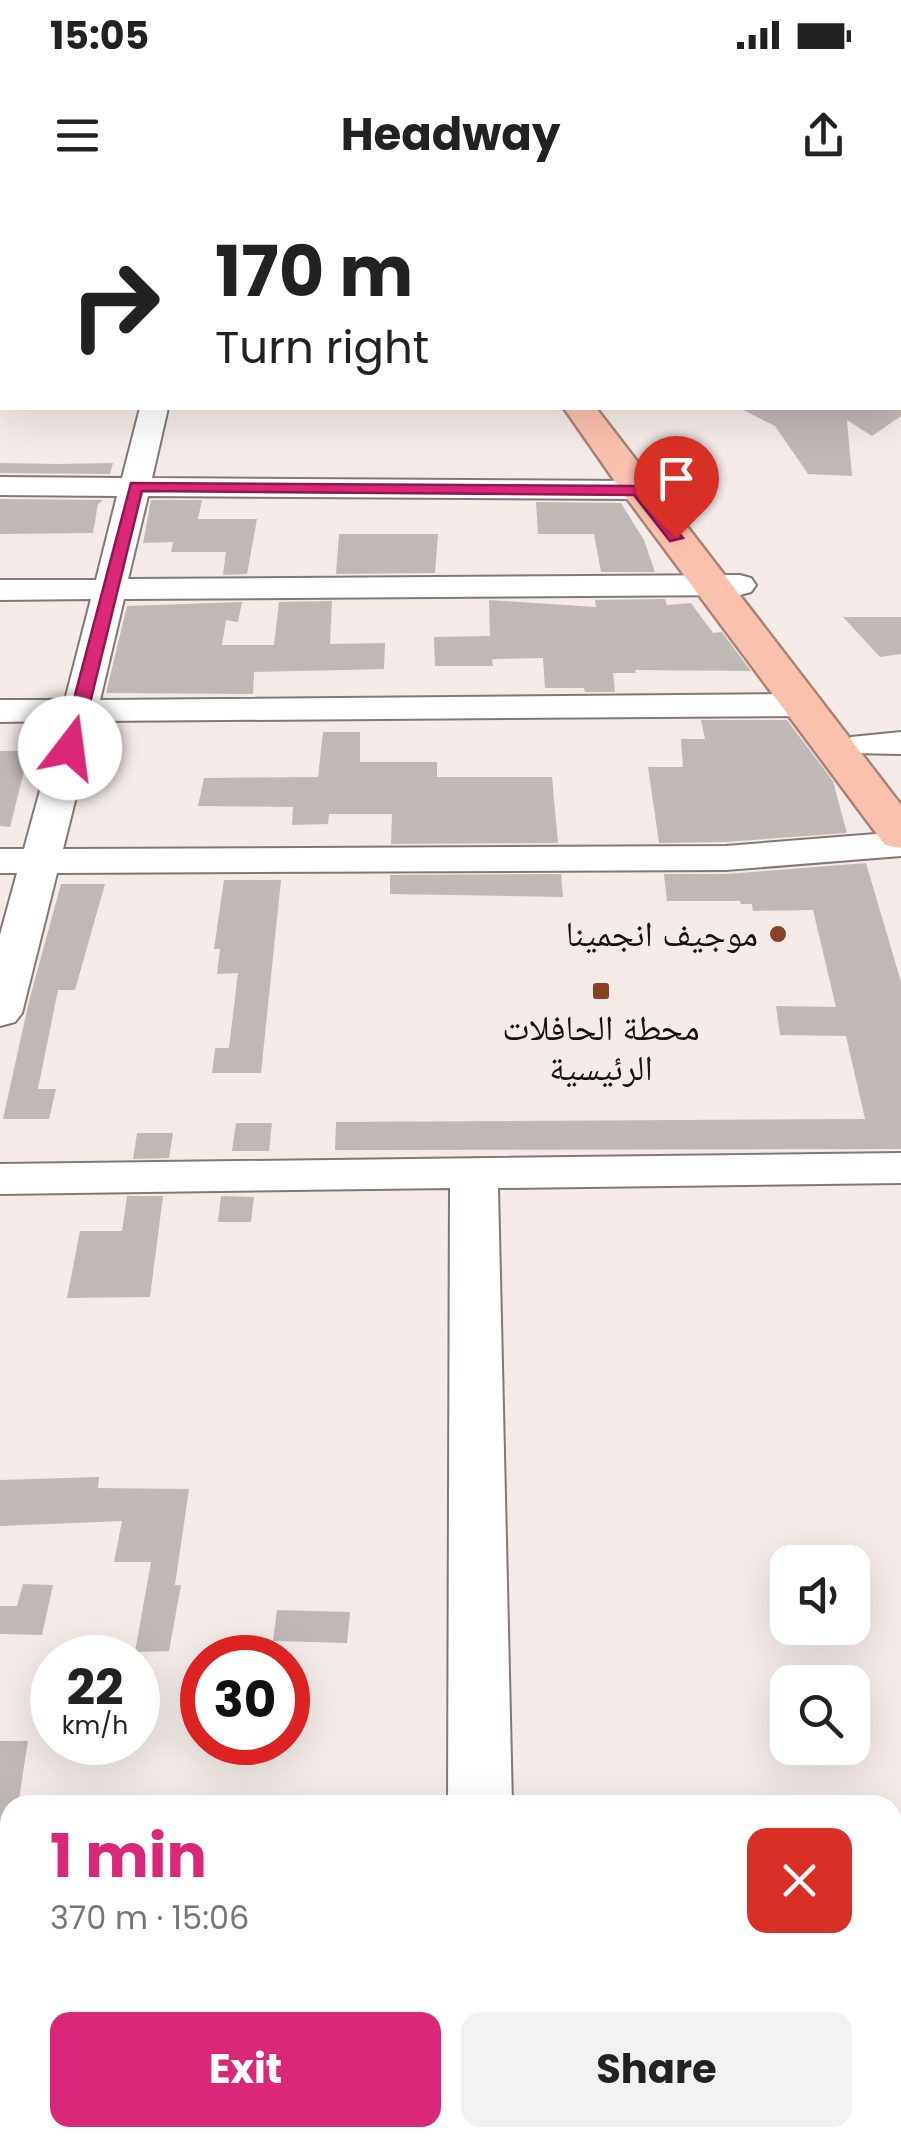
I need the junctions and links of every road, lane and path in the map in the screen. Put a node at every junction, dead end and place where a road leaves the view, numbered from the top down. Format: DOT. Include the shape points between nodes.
graph roads {
  1 [pos="154,410"];
  2 [pos="581,410"];
  3 [pos="604,410"];
  4 [pos="0,486"];
  5 [pos="136,486"];
  6 [pos="638,490"];
  7 [pos="727,586"];
  8 [pos="0,590"];
  9 [pos="109,590"];
  10 [pos="804,704"];
  11 [pos="0,711"];
  12 [pos="80,711"];
  13 [pos="882,744"];
  14 [pos="901,794"];
  15 [pos="901,835"];
  16 [pos="901,844"];
  17 [pos="0,861"];
  18 [pos="40,861"];
  19 [pos="0,1013"];
  20 [pos="901,1168"];
  21 [pos="474,1171"];
  22 [pos="0,1178"];
  23 [pos="480,1795"];
  1 -- 5 [label="street"];
  2 -- 6 [label="highway"];
  3 -- 7 [label="highway"];
  4 -- 5 [label="street"];
  5 -- 6 [label="street"];
  5 -- 9 [label="street"];
  6 -- 7 [label="highway"];
  7 -- 9 [label="street"];
  7 -- 10 [label="highway"];
  7 -- 13 [label="highway"];
  8 -- 9 [label="street"];
  9 -- 12 [label="street"];
  10 -- 12 [label="street"];
  10 -- 15 [label="highway"];
  11 -- 12 [label="street"];
  12 -- 18 [label="street"];
  13 -- 14 [label="highway"];
  16 -- 18 [label="street" via="726,858"];
  17 -- 18 [label="street"];
  18 -- 19 [label="street"];
  20 -- 21 [label="street"];
  21 -- 22 [label="street"];
  21 -- 23 [label="street"];
}
